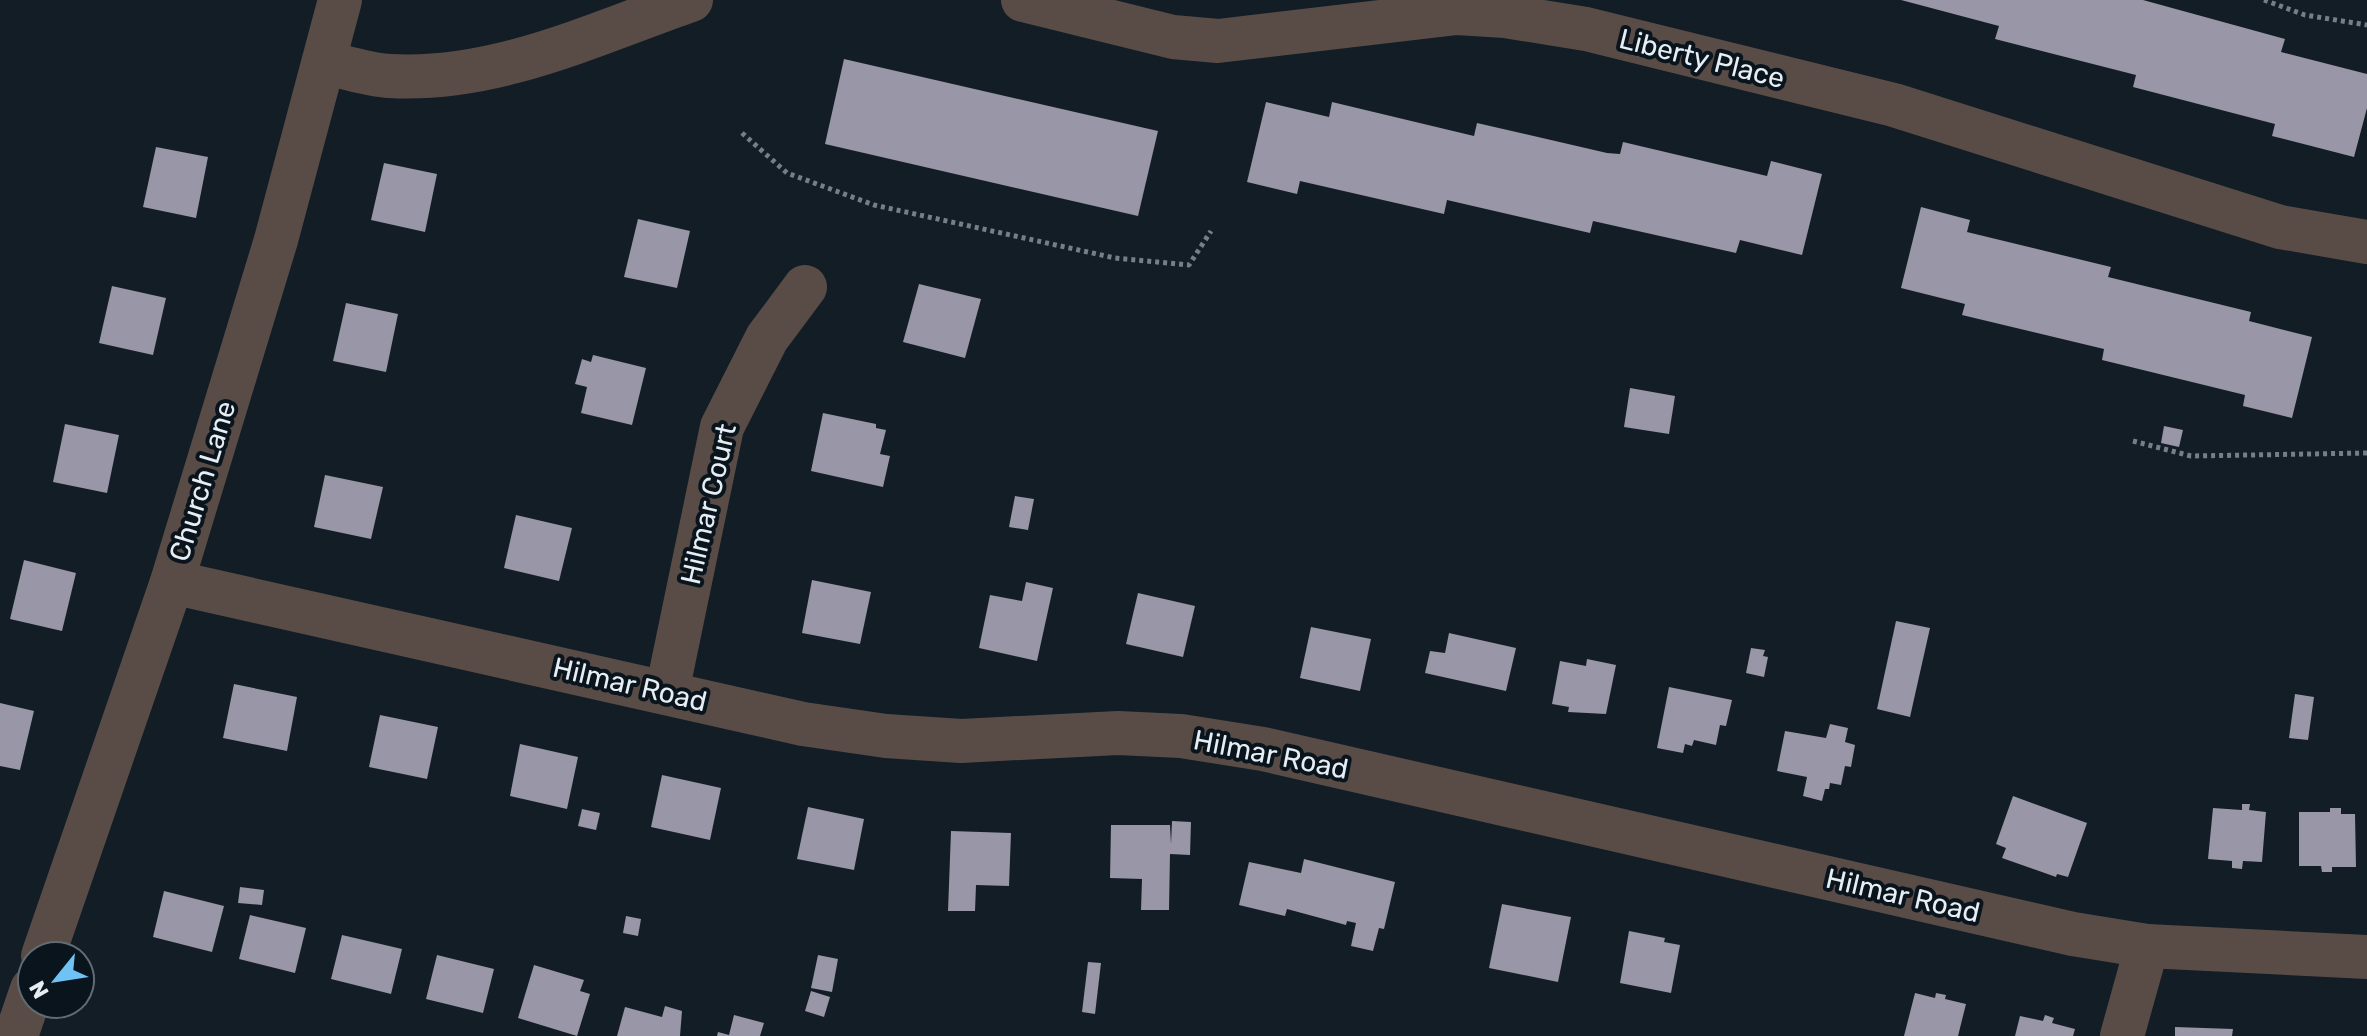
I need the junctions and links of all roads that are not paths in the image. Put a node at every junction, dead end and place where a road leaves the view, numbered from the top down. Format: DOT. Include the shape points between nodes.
graph roads {
  1 [pos="340,0"];
  2 [pos="691,0"];
  3 [pos="1023,0"];
  4 [pos="324,62"];
  5 [pos="2367,242"];
  6 [pos="805,287"];
  7 [pos="172,582"];
  8 [pos="667,692"];
  9 [pos="49,940"];
  10 [pos="2147,946"];
  11 [pos="2367,957"];
  12 [pos="2122,1036"];
  1 -- 4 [label="street, Church Lane"];
  2 -- 4 [label="street" via="499,66 455,75 385,76"];
  3 -- 5 [label="street, Liberty Place" via="1173,37 1218,41 1457,13 1586,29 1894,105 2280,227"];
  4 -- 7 [label="street, Church Lane"];
  6 -- 8 [label="street, Hilmar Court" via="760,351 722,427"];
  7 -- 8 [label="street, Hilmar Road"];
  7 -- 9 [label="street, Church Lane"];
  8 -- 10 [label="street, Hilmar Road" via="803,724 886,736 961,741 1118,733 1263,749 2073,934"];
  10 -- 11 [label="street, Hilmar Road"];
  10 -- 12 [label="street"];
}
